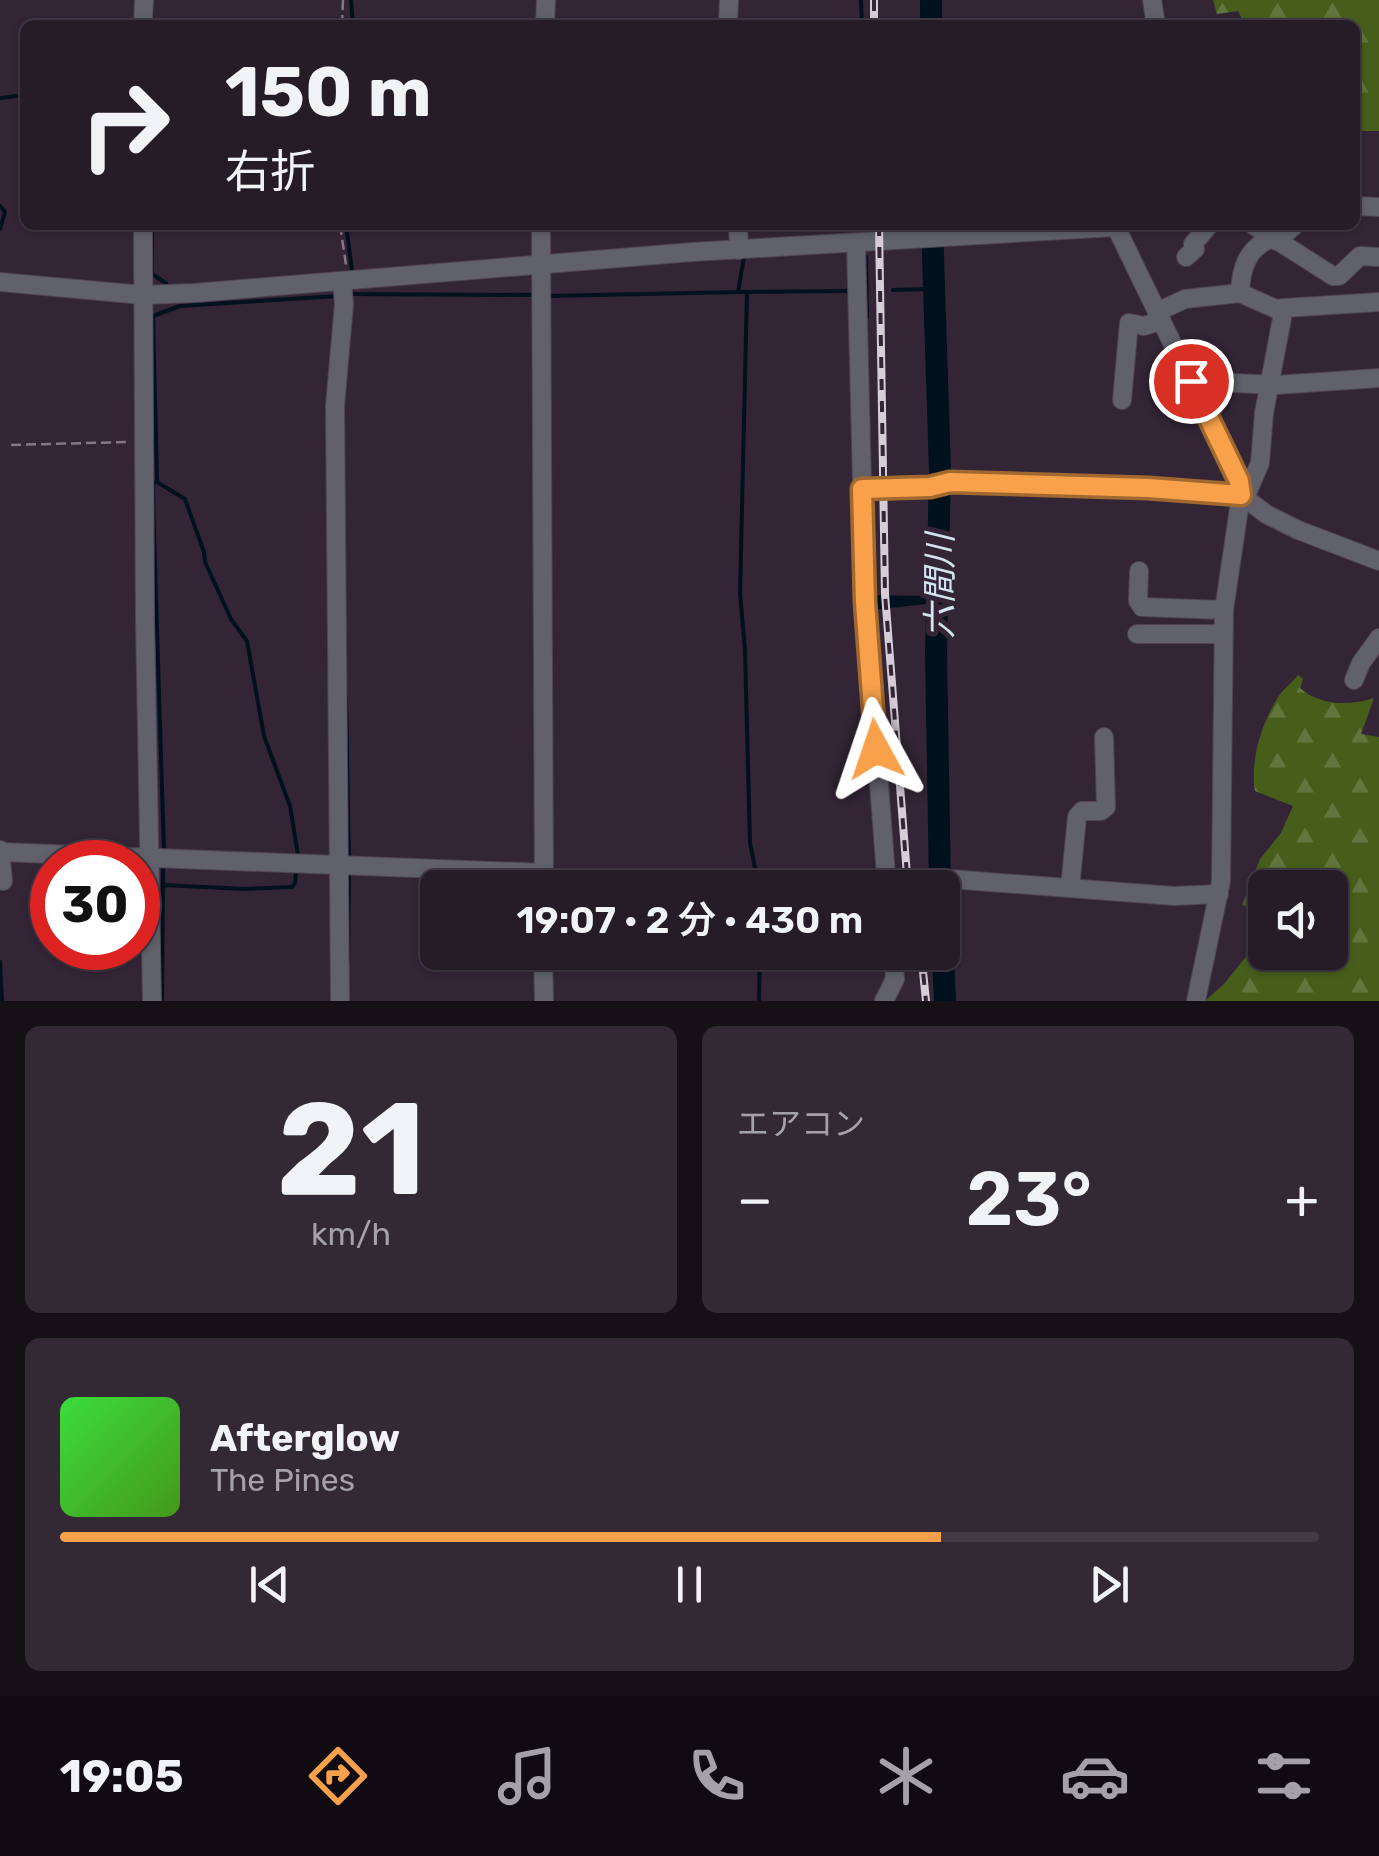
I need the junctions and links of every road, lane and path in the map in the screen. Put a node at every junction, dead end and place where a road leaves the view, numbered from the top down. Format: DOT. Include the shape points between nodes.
graph roads {
  1 [pos="143,230"];
  2 [pos="340,230"];
  3 [pos="541,230"];
  4 [pos="738,230"];
  5 [pos="1035,230"];
  6 [pos="1117,230"];
  7 [pos="1204,230"];
  8 [pos="1260,230"];
  9 [pos="1288,230"];
  10 [pos="1274,239"];
  11 [pos="856,244"];
  12 [pos="739,250"];
  13 [pos="1186,257"];
  14 [pos="1379,257"];
  15 [pos="540,266"];
  16 [pos="0,282"];
  17 [pos="344,289"];
  18 [pos="1240,293"];
  19 [pos="143,294"];
  20 [pos="1379,302"];
  21 [pos="1284,308"];
  22 [pos="1159,316"];
  23 [pos="1379,378"];
  24 [pos="1191,381"];
  25 [pos="1269,384"];
  26 [pos="1122,400"];
  27 [pos="143,442"];
  28 [pos="11,446"];
  29 [pos="868,489"];
  30 [pos="1243,497"];
  31 [pos="1379,561"];
  32 [pos="1139,571"];
  33 [pos="1224,610"];
  34 [pos="1138,634"];
  35 [pos="1224,634"];
  36 [pos="1377,646"];
  37 [pos="1354,680"];
  38 [pos="1104,737"];
  39 [pos="158,840"];
  40 [pos="0,851"];
  41 [pos="30,853"];
  42 [pos="160,860"];
  43 [pos="346,866"];
  44 [pos="544,870"];
  45 [pos="886,870"];
  46 [pos="420,871"];
  47 [pos="960,879"];
  48 [pos="4,881"];
  49 [pos="1070,888"];
  50 [pos="1219,894"];
  51 [pos="154,970"];
  52 [pos="544,970"];
  53 [pos="894,970"];
  54 [pos="152,1001"];
  55 [pos="340,1001"];
  56 [pos="544,1001"];
  57 [pos="884,1001"];
  58 [pos="1196,1001"];
  1 -- 19 [label="street"];
  2 -- 17 [label="path"];
  3 -- 15 [label="street"];
  4 -- 12 [label="street"];
  5 -- 11 [label="street"];
  6 -- 22 [label="street"];
  7 -- 13 [label="street"];
  8 -- 10 [label="street"];
  9 -- 10 [label="street"];
  10 -- 14 [label="street" via="1333,276 1360,256"];
  10 -- 18 [label="street" via="1256,246 1244,264"];
  11 -- 12 [label="street"];
  11 -- 29 [label="street"];
  12 -- 15 [label="street"];
  15 -- 17 [label="street"];
  15 -- 44 [label="street"];
  16 -- 19 [label="street"];
  17 -- 19 [label="street"];
  17 -- 43 [label="street" via="335,406"];
  18 -- 21 [label="street"];
  18 -- 22 [label="street" via="1185,299"];
  19 -- 27 [label="street"];
  20 -- 21 [label="street"];
  21 -- 25 [label="street"];
  22 -- 24 [label="street"];
  22 -- 26 [label="street" via="1144,326 1128,323"];
  23 -- 25 [label="street"];
  24 -- 25 [label="street"];
  24 -- 30 [label="street"];
  25 -- 30 [label="street" via="1260,463"];
  27 -- 28 [label="path"];
  27 -- 39 [label="street"];
  29 -- 30 [label="street" via="950,482"];
  29 -- 45 [label="street" via="868,658"];
  30 -- 31 [label="street" via="1298,530"];
  30 -- 33 [label="street"];
  32 -- 33 [label="street" via="1142,607"];
  33 -- 35 [label="street"];
  34 -- 35 [label="street"];
  35 -- 50 [label="street"];
  36 -- 37 [label="street"];
  38 -- 49 [label="street" via="1106,807 1077,816"];
  40 -- 41 [label="street"];
  40 -- 48 [label="street"];
  42 -- 43 [label="street"];
  43 -- 46 [label="street"];
  43 -- 55 [label="street"];
  47 -- 49 [label="street"];
  49 -- 50 [label="street"];
  50 -- 58 [label="street"];
  51 -- 54 [label="street"];
  52 -- 56 [label="street"];
  53 -- 57 [label="street"];
}
